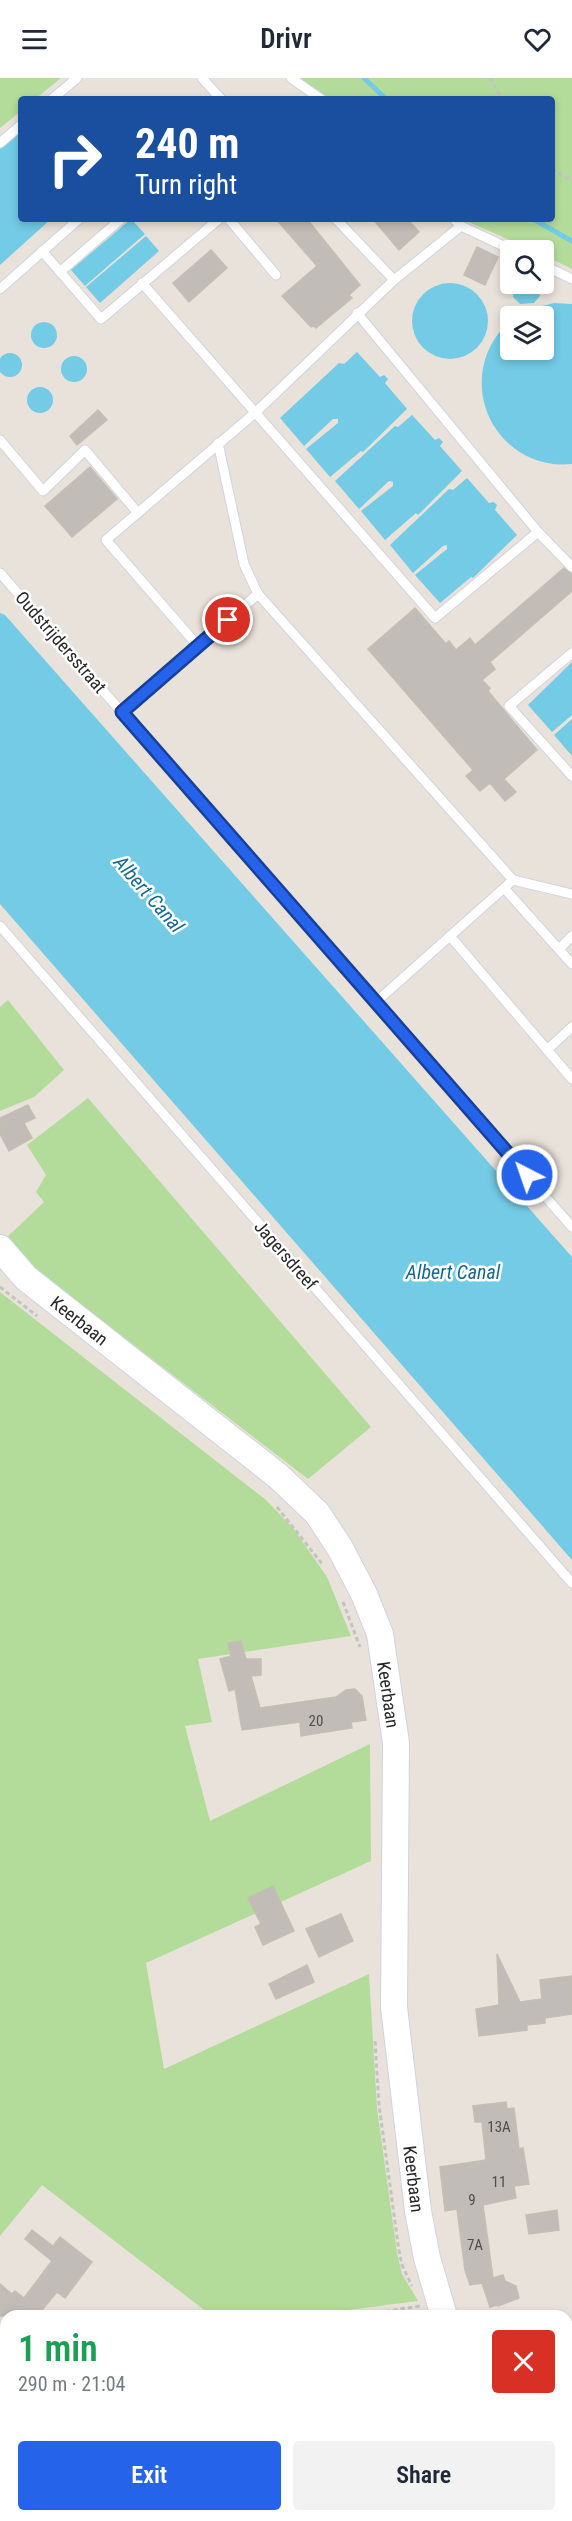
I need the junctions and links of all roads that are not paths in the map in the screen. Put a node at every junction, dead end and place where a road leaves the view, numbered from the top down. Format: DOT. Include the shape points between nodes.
graph roads {
  1 [pos="77,78"];
  2 [pos="202,78"];
  3 [pos="291,78"];
  4 [pos="56,96"];
  5 [pos="218,96"];
  6 [pos="317,96"];
  7 [pos="18,128"];
  8 [pos="0,143"];
  9 [pos="76,222"];
  10 [pos="118,222"];
  11 [pos="215,222"];
  12 [pos="232,222"];
  13 [pos="339,222"];
  14 [pos="457,222"];
  15 [pos="461,226"];
  16 [pos="500,244"];
  17 [pos="42,251"];
  18 [pos="554,270"];
  19 [pos="61,271"];
  20 [pos="276,275"];
  21 [pos="572,279"];
  22 [pos="394,280"];
  23 [pos="142,283"];
  24 [pos="0,289"];
  25 [pos="357,314"];
  26 [pos="255,413"];
  27 [pos="0,440"];
  28 [pos="218,443"];
  29 [pos="137,512"];
  30 [pos="538,532"];
  31 [pos="572,567"];
  32 [pos="0,573"];
  33 [pos="258,594"];
  34 [pos="198,646"];
  35 [pos="572,652"];
  36 [pos="122,712"];
  37 [pos="572,776"];
  38 [pos="513,880"];
  39 [pos="504,888"];
  40 [pos="572,894"];
  41 [pos="0,926"];
  42 [pos="450,936"];
  43 [pos="572,936"];
  44 [pos="559,950"];
  45 [pos="572,964"];
  46 [pos="376,1002"];
  47 [pos="572,1027"];
  48 [pos="547,1050"];
  49 [pos="572,1078"];
  50 [pos="572,1227"];
  51 [pos="0,1248"];
  52 [pos="572,1583"];
  53 [pos="432,2310"];
  1 -- 4 [label="lane"];
  2 -- 5 [label="lane"];
  3 -- 6 [label="lane"];
  7 -- 8 [label="lane"];
  9 -- 17 [label="lane"];
  10 -- 19 [label="lane"];
  11 -- 23 [label="lane"];
  12 -- 20 [label="lane"];
  13 -- 22 [label="lane"];
  14 -- 15 [label="lane"];
  15 -- 16 [label="lane"];
  15 -- 22 [label="lane"];
  17 -- 19 [label="lane"];
  17 -- 24 [label="lane"];
  18 -- 21 [label="lane"];
  19 -- 23 [label="lane" via="101,319"];
  22 -- 25 [label="lane"];
  23 -- 26 [label="lane"];
  25 -- 26 [label="lane"];
  25 -- 30 [label="lane"];
  26 -- 28 [label="lane"];
  26 -- 30 [label="lane" via="435,618"];
  27 -- 29 [label="lane" via="43,491 85,450"];
  28 -- 29 [label="lane"];
  28 -- 33 [label="lane" via="244,564"];
  29 -- 34 [label="lane" via="106,540"];
  30 -- 31 [label="lane"];
  32 -- 36 [label="lane, Oudstrijdersstraat"];
  33 -- 34 [label="lane"];
  33 -- 38 [label="lane"];
  34 -- 36 [label="lane"];
  35 -- 37 [label="lane" via="509,706"];
  36 -- 46 [label="lane, Oudstrijdersstraat"];
  38 -- 39 [label="lane"];
  38 -- 40 [label="lane"];
  39 -- 42 [label="lane"];
  39 -- 44 [label="lane"];
  41 -- 52 [label="lane, Jagersdreef"];
  42 -- 46 [label="lane"];
  42 -- 48 [label="lane"];
  43 -- 44 [label="lane"];
  44 -- 45 [label="lane"];
  46 -- 50 [label="lane, Oudstrijdersstraat"];
  47 -- 48 [label="lane"];
  48 -- 49 [label="lane"];
  51 -- 53 [label="street, Keerbaan" via="26,1278 317,1513 364,1594 380,1634 396,1743 394,2007"];
}
